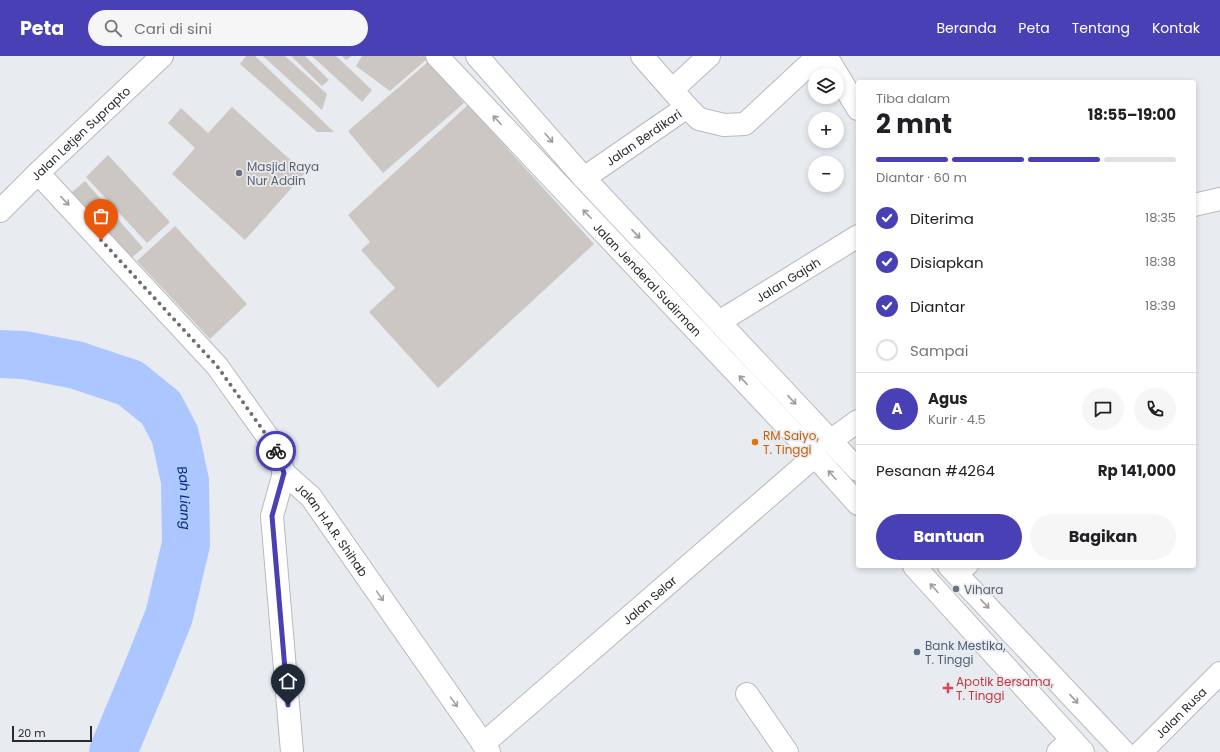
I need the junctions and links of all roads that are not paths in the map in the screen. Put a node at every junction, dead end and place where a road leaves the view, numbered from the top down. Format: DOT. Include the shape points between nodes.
graph roads {
  1 [pos="162,56"];
  2 [pos="437,56"];
  3 [pos="477,56"];
  4 [pos="642,56"];
  5 [pos="709,56"];
  6 [pos="818,56"];
  7 [pos="826,56"];
  8 [pos="672,90"];
  9 [pos="856,105"];
  10 [pos="687,107"];
  11 [pos="38,173"];
  12 [pos="584,178"];
  13 [pos="1220,199"];
  14 [pos="1196,205"];
  15 [pos="0,211"];
  16 [pos="856,237"];
  17 [pos="719,322"];
  18 [pos="856,422"];
  19 [pos="830,441"];
  20 [pos="815,456"];
  21 [pos="856,468"];
  22 [pos="284,473"];
  23 [pos="856,502"];
  24 [pos="916,568"];
  25 [pos="959,570"];
  26 [pos="1220,673"];
  27 [pos="746,694"];
  28 [pos="486,748"];
  29 [pos="1071,748"];
  30 [pos="292,752"];
  31 [pos="787,752"];
  32 [pos="1124,752"];
  33 [pos="1141,752"];
  1 -- 11 [label="street, Jalan Letjen Suprapto"];
  20 -- 2 [label="street, Jalan Jenderal Sudirman, one-way"];
  3 -- 12 [label="street, Jalan Jenderal Sudirman, one-way"];
  4 -- 8 [label="street, Jalan Berdikari"];
  5 -- 8 [label="street"];
  6 -- 10 [label="street" via="745,124 724,125 699,119"];
  7 -- 9 [label="street"];
  8 -- 10 [label="street, Jalan Berdikari"];
  10 -- 12 [label="street, Jalan Berdikari"];
  11 -- 15 [label="street, Jalan Letjen Suprapto"];
  11 -- 22 [label="street, Jalan H.A.R. Shihab, one-way" via="217,366 275,447"];
  12 -- 17 [label="street, Jalan Jenderal Sudirman, one-way"];
  13 -- 14 [label="street"];
  16 -- 17 [label="street, Jalan Gajah"];
  17 -- 19 [label="street, Jalan Jenderal Sudirman, one-way"];
  18 -- 19 [label="street"];
  19 -- 21 [label="street, Jalan Jenderal Sudirman"];
  23 -- 20 [label="street, Jalan Jenderal Sudirman, one-way"];
  20 -- 28 [label="street, Jalan Selar"];
  22 -- 28 [label="street, Jalan H.A.R. Shihab, one-way" via="311,496"];
  22 -- 30 [label="street" via="272,516"];
  29 -- 24 [label="street, one-way"];
  25 -- 32 [label="street, one-way"];
  26 -- 33 [label="street, Jalan Rusa"];
  27 -- 31 [label="street"];
}
